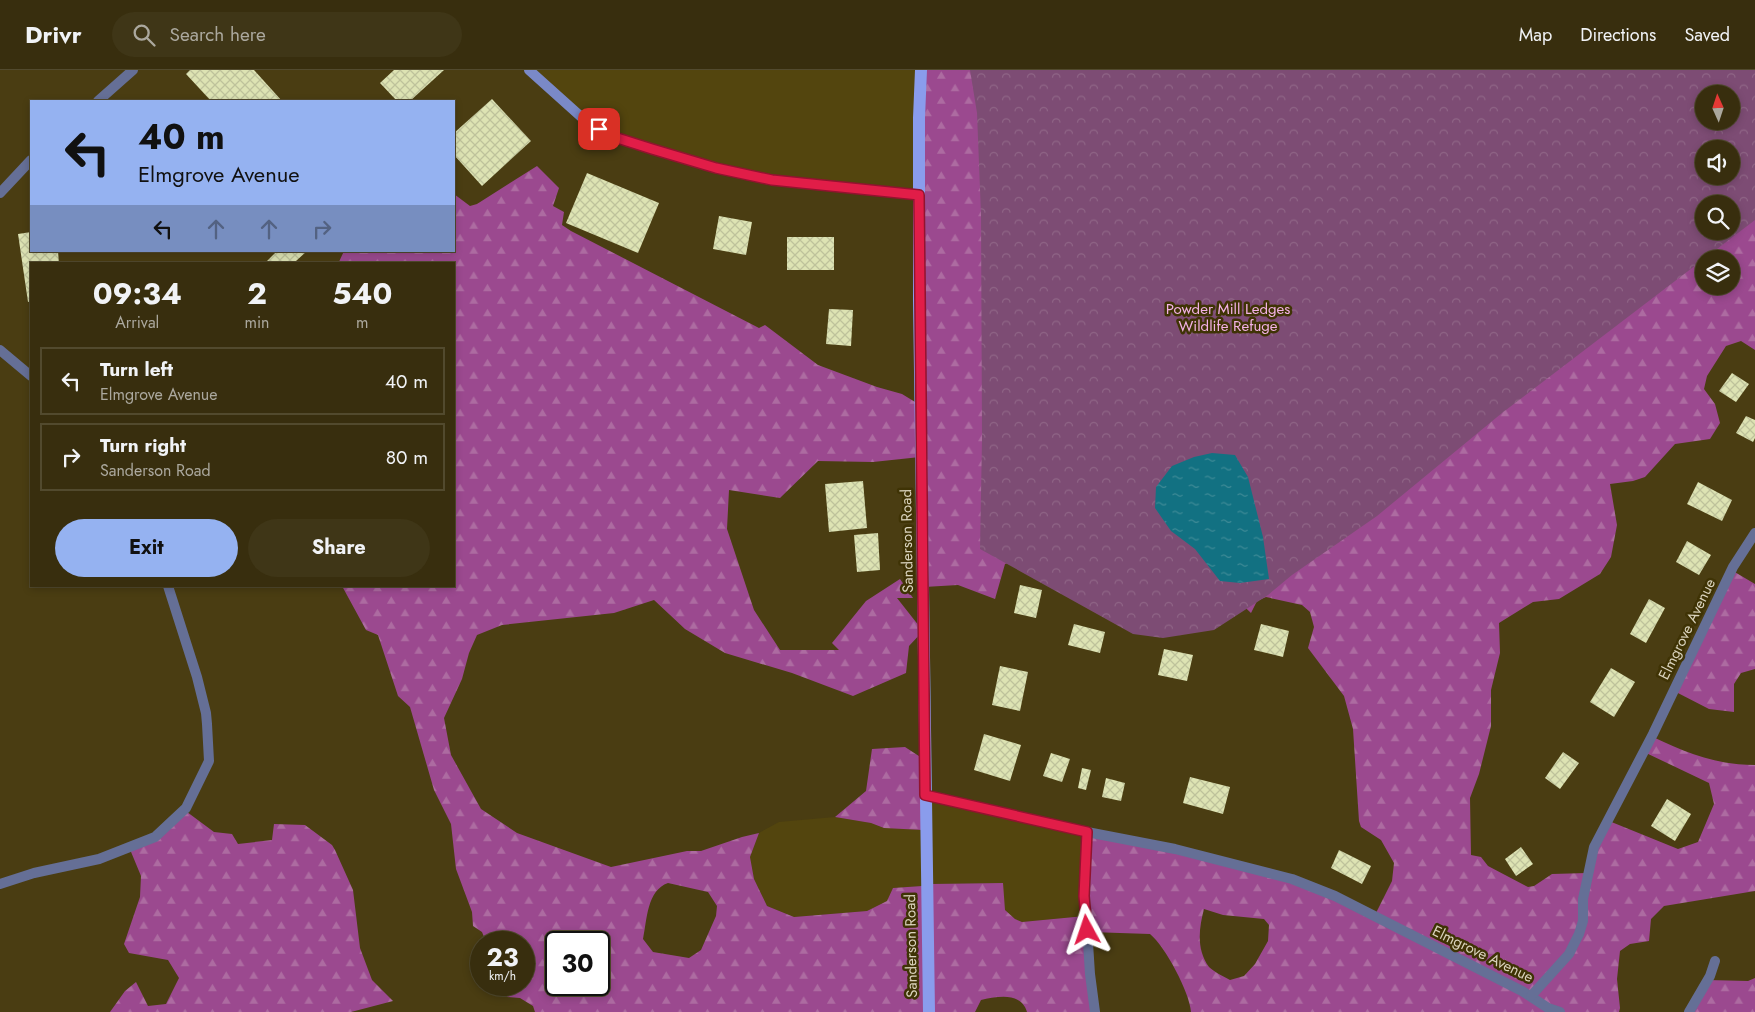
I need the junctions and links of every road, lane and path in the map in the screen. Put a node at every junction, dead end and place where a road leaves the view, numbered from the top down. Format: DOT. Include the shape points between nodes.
graph roads {
  1 [pos="134,70"];
  2 [pos="529,70"];
  3 [pos="921,70"];
  4 [pos="99,100"];
  5 [pos="30,161"];
  6 [pos="0,193"];
  7 [pos="919,195"];
  8 [pos="0,350"];
  9 [pos="30,375"];
  10 [pos="1755,532"];
  11 [pos="168,587"];
  12 [pos="925,795"];
  13 [pos="1087,832"];
  14 [pos="0,884"];
  15 [pos="1715,961"];
  16 [pos="1531,996"];
  17 [pos="929,1012"];
  18 [pos="1096,1012"];
  19 [pos="1560,1012"];
  20 [pos="1689,1012"];
  1 -- 4 [label="street"];
  2 -- 7 [label="street" via="588,123 611,136 716,168 772,180"];
  3 -- 7 [label="main road, Sanderson Road"];
  5 -- 6 [label="street"];
  7 -- 12 [label="main road, Sanderson Road"];
  8 -- 9 [label="street"];
  10 -- 16 [label="street, Elmgrove Avenue" via="1733,567 1653,734 1594,847 1579,934 1569,954"];
  11 -- 14 [label="street" via="198,677 207,718 209,762 186,808 155,837 99,859"];
  12 -- 13 [label="street, Elmgrove Avenue"];
  12 -- 17 [label="main road, Sanderson Road"];
  13 -- 16 [label="street, Elmgrove Avenue" via="1174,849 1292,879 1335,896"];
  13 -- 18 [label="street" via="1084,896"];
  15 -- 20 [label="street"];
  16 -- 19 [label="street"];
}
